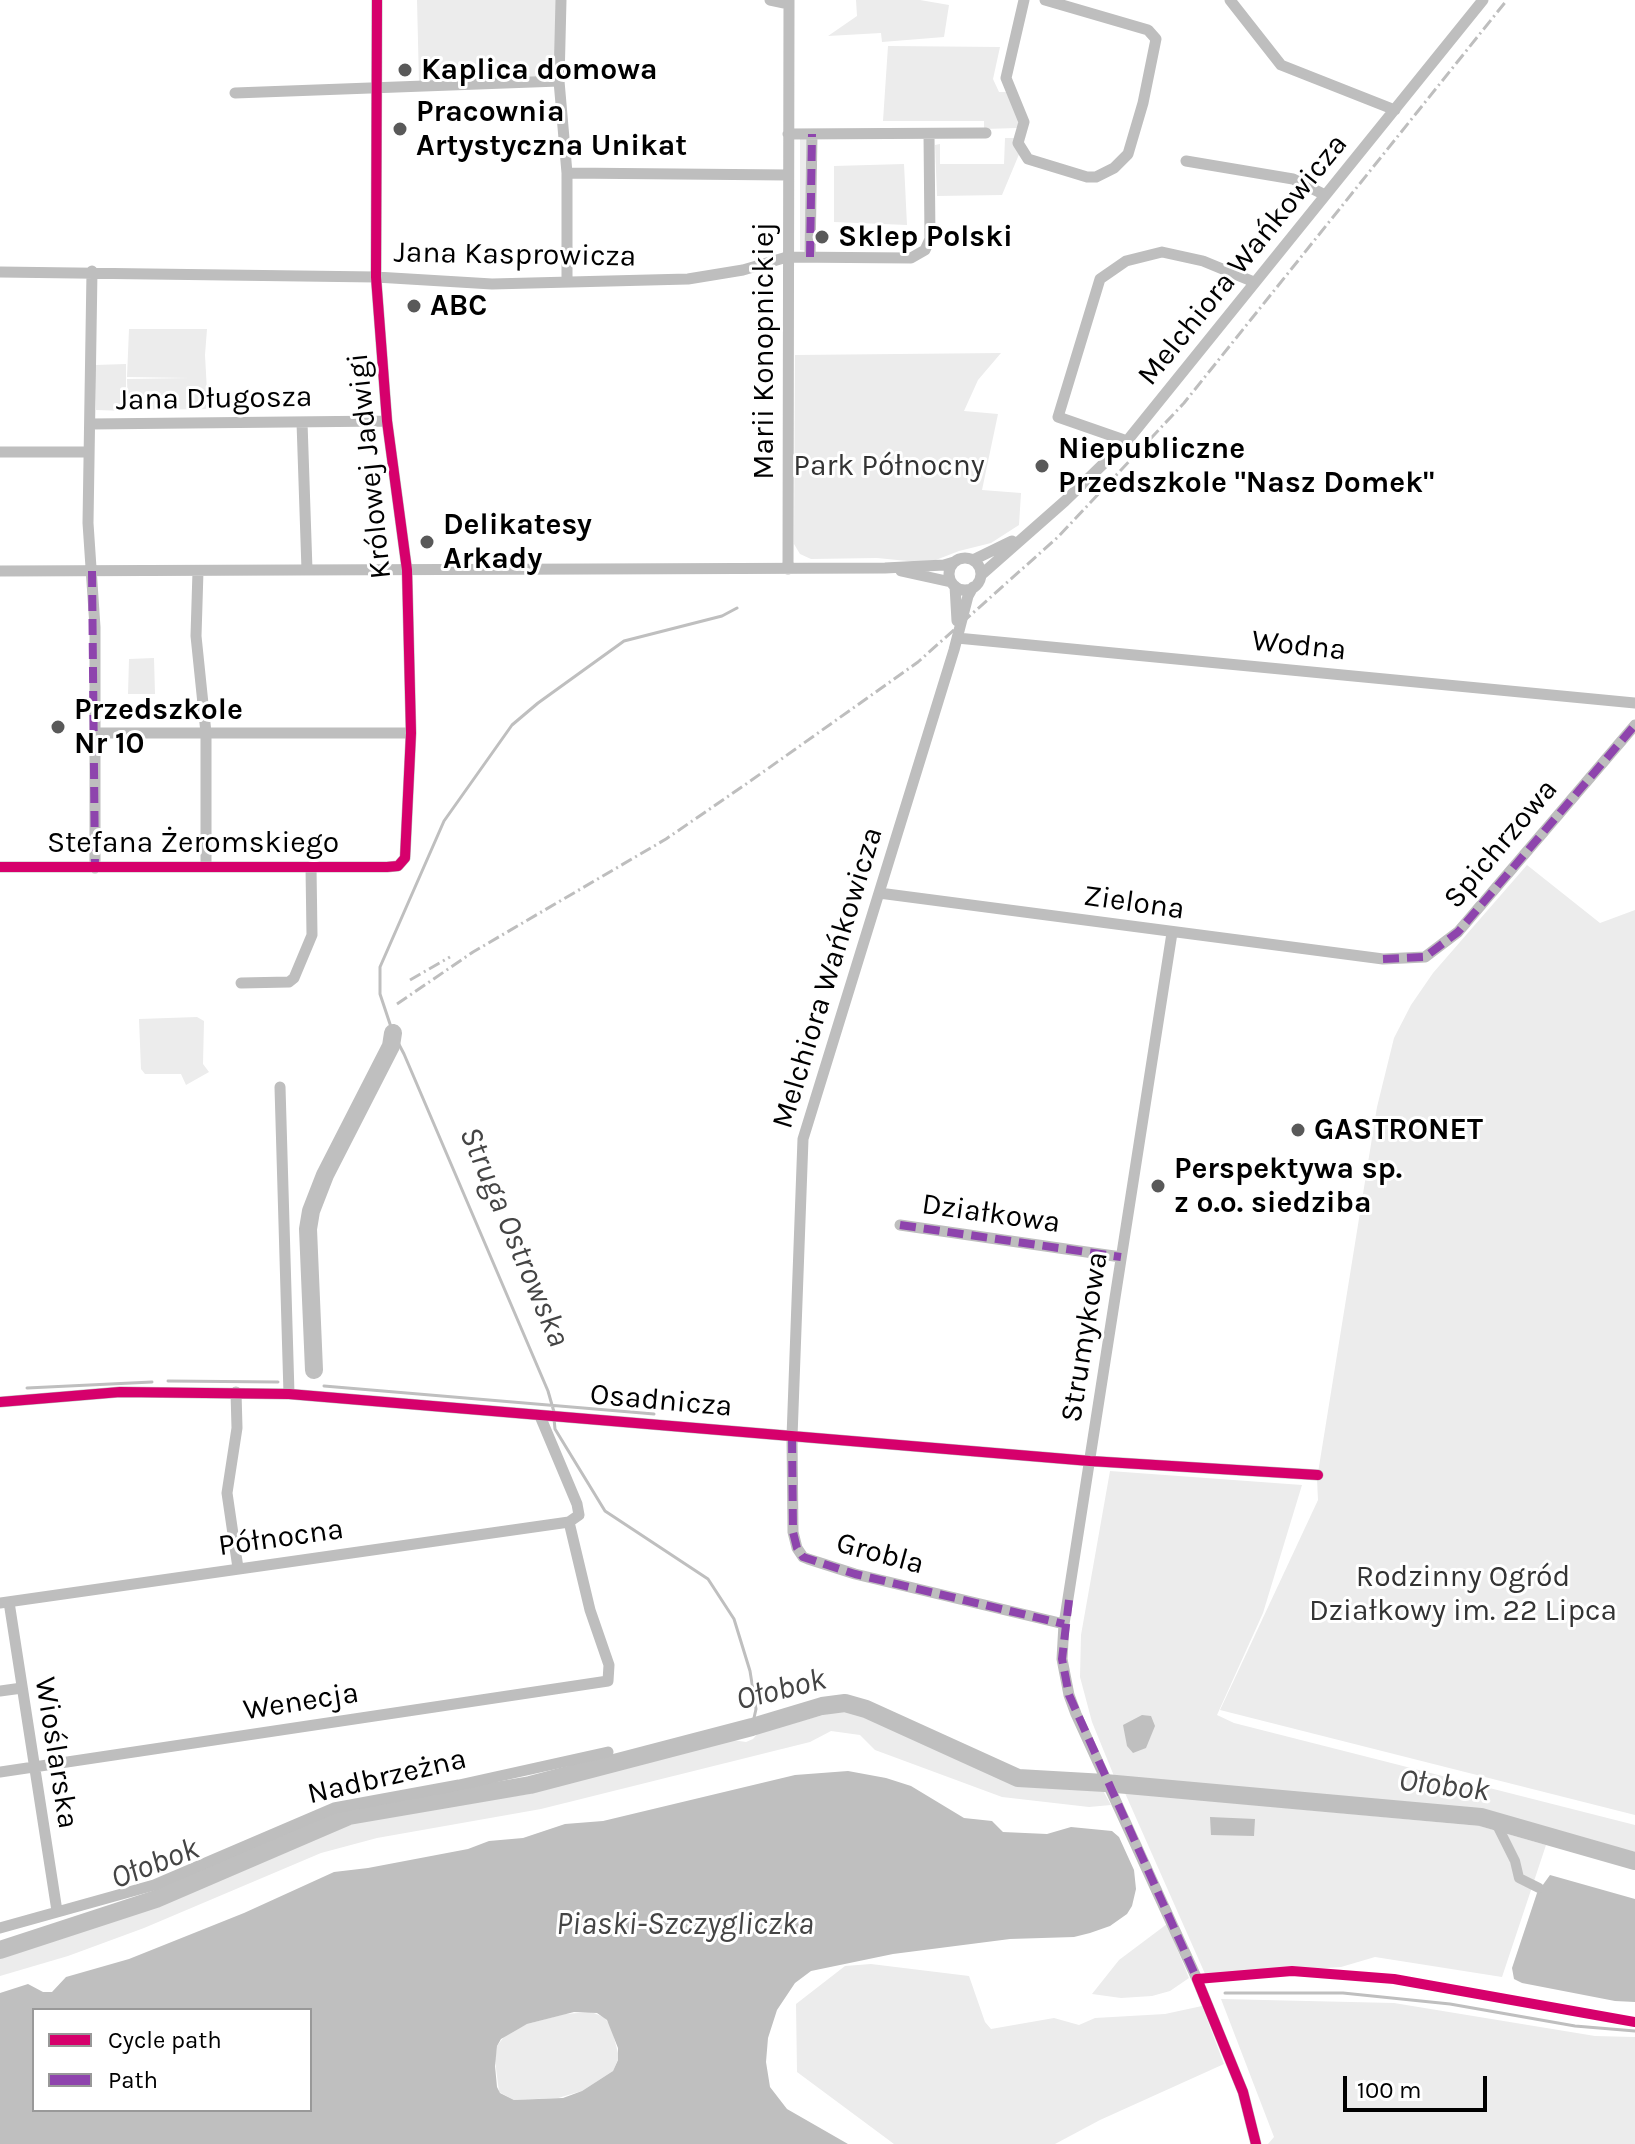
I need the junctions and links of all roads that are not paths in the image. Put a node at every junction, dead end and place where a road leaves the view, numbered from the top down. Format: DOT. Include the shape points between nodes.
graph roads {
  1 [pos="377,0"];
  2 [pos="561,0"];
  3 [pos="770,0"];
  4 [pos="1024,0"];
  5 [pos="1045,0"];
  6 [pos="1230,0"];
  7 [pos="1483,0"];
  8 [pos="789,2"];
  9 [pos="559,81"];
  10 [pos="375,88"];
  11 [pos="235,93"];
  12 [pos="1395,110"];
  13 [pos="986,133"];
  14 [pos="788,134"];
  15 [pos="812,134"];
  16 [pos="929,134"];
  17 [pos="1186,161"];
  18 [pos="567,173"];
  19 [pos="788,175"];
  20 [pos="1325,195"];
  21 [pos="787,257"];
  22 [pos="810,257"];
  23 [pos="92,271"];
  24 [pos="0,272"];
  25 [pos="376,277"];
  26 [pos="567,282"];
  27 [pos="1254,282"];
  28 [pos="387,421"];
  29 [pos="302,422"];
  30 [pos="90,424"];
  31 [pos="1127,441"];
  32 [pos="0,452"];
  33 [pos="89,452"];
  34 [pos="1023,535"];
  35 [pos="973,560"];
  36 [pos="954,562"];
  37 [pos="885,568"];
  38 [pos="788,569"];
  39 [pos="307,570"];
  40 [pos="407,570"];
  41 [pos="0,571"];
  42 [pos="92,571"];
  43 [pos="198,571"];
  44 [pos="981,575"];
  45 [pos="953,584"];
  46 [pos="973,587"];
  47 [pos="957,638"];
  48 [pos="1635,703"];
  49 [pos="1635,725"];
  50 [pos="95,733"];
  51 [pos="206,733"];
  52 [pos="411,733"];
  53 [pos="0,867"];
  54 [pos="206,867"];
  55 [pos="311,867"];
  56 [pos="387,867"];
  57 [pos="95,868"];
  58 [pos="879,893"];
  59 [pos="1172,933"];
  60 [pos="1383,959"];
  61 [pos="241,983"];
  62 [pos="280,1087"];
  63 [pos="900,1225"];
  64 [pos="1121,1257"];
  65 [pos="236,1392"];
  66 [pos="289,1394"];
  67 [pos="0,1402"];
  68 [pos="540,1416"];
  69 [pos="792,1437"];
  70 [pos="1090,1461"];
  71 [pos="1318,1475"];
  72 [pos="569,1522"];
  73 [pos="238,1568"];
  74 [pos="4,1603"];
  75 [pos="1064,1624"];
  76 [pos="22,1688"];
  77 [pos="0,1691"];
  78 [pos="608,1752"];
  79 [pos="34,1767"];
  80 [pos="0,1772"];
  81 [pos="57,1911"];
  82 [pos="0,1928"];
  83 [pos="1256,2144"];
  1 -- 10 [label="street, Królowej Jadwigi"];
  2 -- 9 [label="street"];
  3 -- 8 [label="street"];
  4 -- 5 [label="street" via="1006,78 1024,122 1018,143 1028,159 1096,177 1128,154 1156,39 1148,30"];
  6 -- 12 [label="street" via="1281,65"];
  7 -- 12 [label="street, Melchiora Wańkowicza"];
  8 -- 14 [label="street, Marii Konopnickiej"];
  9 -- 10 [label="street"];
  9 -- 18 [label="street"];
  10 -- 11 [label="street"];
  10 -- 25 [label="street, Królowej Jadwigi"];
  12 -- 20 [label="street, Melchiora Wańkowicza"];
  13 -- 16 [label="street"];
  14 -- 15 [label="street"];
  14 -- 19 [label="street, Marii Konopnickiej"];
  15 -- 16 [label="street"];
  15 -- 22 [label="street, Marii Konopnickiej"];
  16 -- 22 [label="street, Jana Kasprowicza" via="930,239 925,250 911,258"];
  17 -- 20 [label="street" via="1293,179"];
  18 -- 19 [label="street"];
  18 -- 26 [label="street"];
  19 -- 21 [label="street, Marii Konopnickiej"];
  20 -- 27 [label="street, Melchiora Wańkowicza"];
  21 -- 22 [label="street, Jana Kasprowicza"];
  21 -- 26 [label="street, Jana Kasprowicza" via="688,279"];
  21 -- 38 [label="street, Marii Konopnickiej"];
  23 -- 24 [label="street, Jana Kasprowicza"];
  23 -- 25 [label="street, Jana Kasprowicza"];
  23 -- 30 [label="street"];
  25 -- 26 [label="street, Jana Kasprowicza"];
  25 -- 28 [label="street, Królowej Jadwigi"];
  27 -- 31 [label="street, Melchiora Wańkowicza"];
  27 -- 31 [label="street" via="1203,261 1162,252 1126,261 1100,279 1058,417"];
  28 -- 29 [label="street, Jana Długosza"];
  28 -- 40 [label="street, Królowej Jadwigi"];
  29 -- 30 [label="street, Jana Długosza"];
  29 -- 39 [label="street"];
  30 -- 33 [label="street"];
  31 -- 34 [label="street, Melchiora Wańkowicza"];
  32 -- 33 [label="street, Jana Długosza"];
  33 -- 42 [label="street"];
  34 -- 35 [label="street, Melchiora Wańkowicza"];
  34 -- 44 [label="street, Melchiora Wańkowicza"];
  35 -- 36 [label="street"];
  35 -- 44 [label="street"];
  36 -- 37 [label="street"];
  36 -- 45 [label="street" via="949,571"];
  37 -- 38 [label="street"];
  37 -- 45 [label="street"];
  38 -- 40 [label="street"];
  39 -- 40 [label="street"];
  39 -- 43 [label="street"];
  40 -- 52 [label="street, Królowej Jadwigi"];
  41 -- 42 [label="street"];
  42 -- 43 [label="street"];
  42 -- 50 [label="street"];
  43 -- 51 [label="street" via="196,636"];
  44 -- 46 [label="street"];
  45 -- 46 [label="street"];
  45 -- 47 [label="street, Melchiora Wańkowicza"];
  46 -- 47 [label="street, Melchiora Wańkowicza"];
  47 -- 48 [label="street, Wodna"];
  47 -- 58 [label="street, Melchiora Wańkowicza"];
  49 -- 60 [label="street, Spichrzowa" via="1458,932 1425,957"];
  50 -- 51 [label="street"];
  50 -- 57 [label="street"];
  51 -- 52 [label="street"];
  51 -- 54 [label="street"];
  52 -- 56 [label="street, Królowej Jadwigi" via="405,858 398,866"];
  53 -- 57 [label="street, Stefana Żeromskiego"];
  54 -- 55 [label="street, Stefana Żeromskiego"];
  54 -- 57 [label="street, Stefana Żeromskiego"];
  55 -- 56 [label="street, Stefana Żeromskiego"];
  55 -- 61 [label="street" via="312,935 294,978"];
  58 -- 59 [label="street, Zielona"];
  58 -- 69 [label="street, Melchiora Wańkowicza" via="801,1151"];
  59 -- 60 [label="street, Zielona"];
  59 -- 64 [label="street, Strumykowa"];
  62 -- 66 [label="street"];
  63 -- 64 [label="street, Działkowa"];
  64 -- 70 [label="street, Strumykowa"];
  65 -- 66 [label="street, Osadnicza"];
  65 -- 67 [label="street, Osadnicza" via="120,1392"];
  65 -- 73 [label="street" via="237,1428 227,1493"];
  66 -- 68 [label="street, Osadnicza"];
  68 -- 69 [label="street, Osadnicza"];
  68 -- 72 [label="street" via="577,1504 579,1515"];
  69 -- 70 [label="street, Osadnicza"];
  69 -- 75 [label="street, Grobla" via="793,1532 803,1557"];
  70 -- 71 [label="street, Osadnicza"];
  70 -- 75 [label="street, Strumykowa"];
  72 -- 73 [label="street, Północna"];
  72 -- 79 [label="street, Wenecja" via="609,1665 608,1681"];
  73 -- 74 [label="street, Północna"];
  74 -- 76 [label="street, Wioślarska"];
  75 -- 83 [label="street, Strumykowa" via="1062,1659 1069,1695 1197,1979 1243,2092"];
  76 -- 77 [label="street"];
  76 -- 79 [label="street, Wioślarska"];
  78 -- 81 [label="street, Nadbrzeżna" via="334,1808 154,1885"];
  79 -- 80 [label="street, Wenecja"];
  79 -- 81 [label="street, Wioślarska"];
  81 -- 82 [label="street, Nadbrzeżna"];
}
